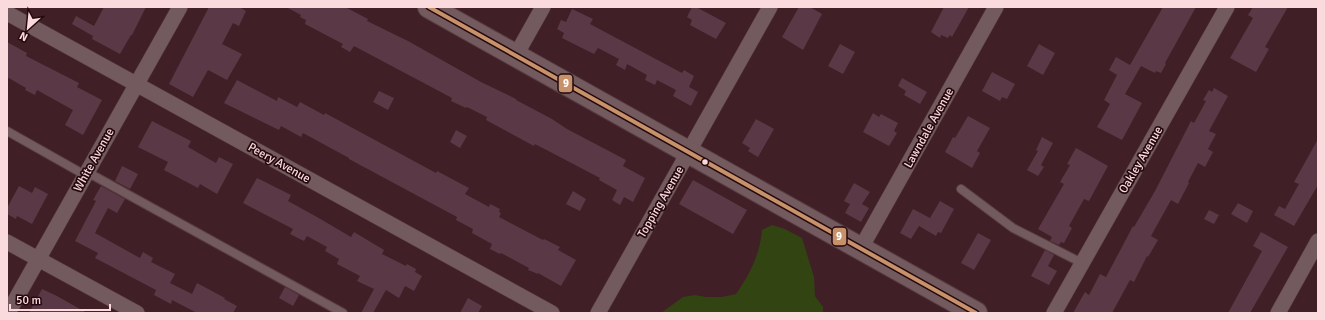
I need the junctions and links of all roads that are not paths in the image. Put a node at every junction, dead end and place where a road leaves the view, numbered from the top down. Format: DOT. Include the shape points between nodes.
graph roads {
  1 [pos="180,7"];
  2 [pos="428,7"];
  3 [pos="543,7"];
  4 [pos="770,7"];
  5 [pos="996,7"];
  6 [pos="1227,7"];
  7 [pos="7,13"];
  8 [pos="516,55"];
  9 [pos="137,85"];
  10 [pos="7,131"];
  11 [pos="689,152"];
  12 [pos="86,174"];
  13 [pos="961,189"];
  14 [pos="1318,241"];
  15 [pos="7,242"];
  16 [pos="861,248"];
  17 [pos="38,259"];
  18 [pos="1082,263"];
  19 [pos="8,313"];
  20 [pos="137,313"];
  21 [pos="343,313"];
  22 [pos="552,313"];
  23 [pos="598,313"];
  24 [pos="976,313"];
  25 [pos="1054,313"];
  26 [pos="1278,313"];
  1 -- 9 [label="street, White Avenue"];
  2 -- 8 [label="street"];
  3 -- 8 [label="street"];
  4 -- 11 [label="street, Topping Avenue"];
  5 -- 16 [label="street, Lawndale Avenue"];
  6 -- 18 [label="street, Oakley Avenue"];
  7 -- 9 [label="street, Peery Avenue"];
  8 -- 11 [label="street"];
  9 -- 12 [label="street, White Avenue"];
  9 -- 22 [label="street, Peery Avenue"];
  10 -- 12 [label="lane"];
  11 -- 16 [label="street"];
  11 -- 23 [label="street, Topping Avenue"];
  12 -- 17 [label="street, White Avenue"];
  12 -- 21 [label="lane"];
  13 -- 18 [label="lane" via="1013,228"];
  14 -- 26 [label="street"];
  15 -- 17 [label="street"];
  16 -- 24 [label="street"];
  17 -- 19 [label="street, White Avenue"];
  17 -- 20 [label="street"];
  18 -- 25 [label="street, Oakley Avenue"];
}
